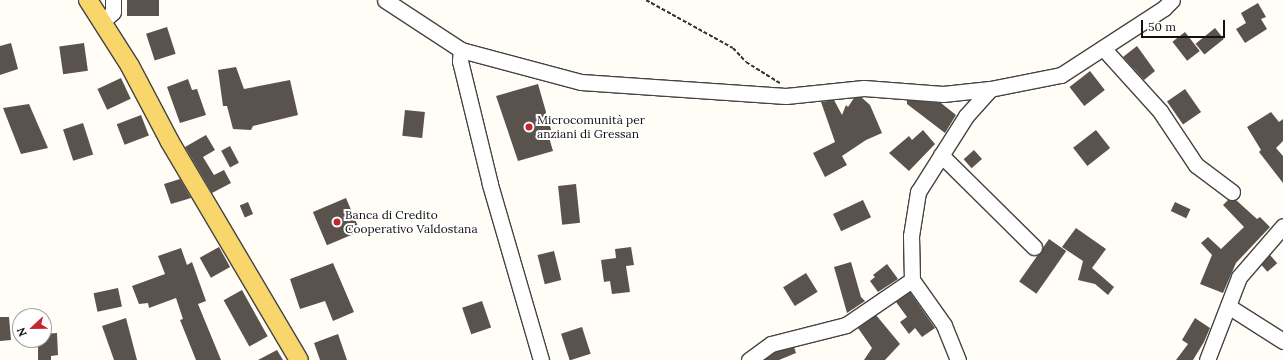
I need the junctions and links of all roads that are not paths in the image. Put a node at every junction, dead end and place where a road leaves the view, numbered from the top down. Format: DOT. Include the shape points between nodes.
graph roads {
  1 [pos="88,0"];
  2 [pos="113,0"];
  3 [pos="385,0"];
  4 [pos="1172,0"];
  5 [pos="103,21"];
  6 [pos="1103,48"];
  7 [pos="461,50"];
  8 [pos="990,89"];
  9 [pos="941,155"];
  10 [pos="1232,192"];
  11 [pos="1283,226"];
  12 [pos="1034,247"];
  13 [pos="912,280"];
  14 [pos="1228,306"];
  15 [pos="1283,341"];
  16 [pos="299,360"];
  17 [pos="541,360"];
  18 [pos="749,360"];
  19 [pos="958,360"];
  20 [pos="1207,360"];
  1 -- 5 [label="main road"];
  2 -- 5 [label="street" via="113,12"];
  3 -- 7 [label="street"];
  4 -- 6 [label="street"];
  5 -- 16 [label="main road" via="174,148"];
  6 -- 8 [label="street" via="1061,75"];
  6 -- 10 [label="street" via="1160,111 1196,165"];
  7 -- 8 [label="street" via="581,82 786,96 864,88 943,94"];
  7 -- 17 [label="street" via="460,61 490,184"];
  8 -- 9 [label="street" via="966,116"];
  9 -- 12 [label="street"];
  9 -- 13 [label="street" via="918,192 911,236"];
  11 -- 14 [label="street" via="1239,277"];
  13 -- 18 [label="street" via="846,325 771,344"];
  13 -- 19 [label="street" via="944,326"];
  14 -- 15 [label="street"];
  14 -- 20 [label="street"];
}
